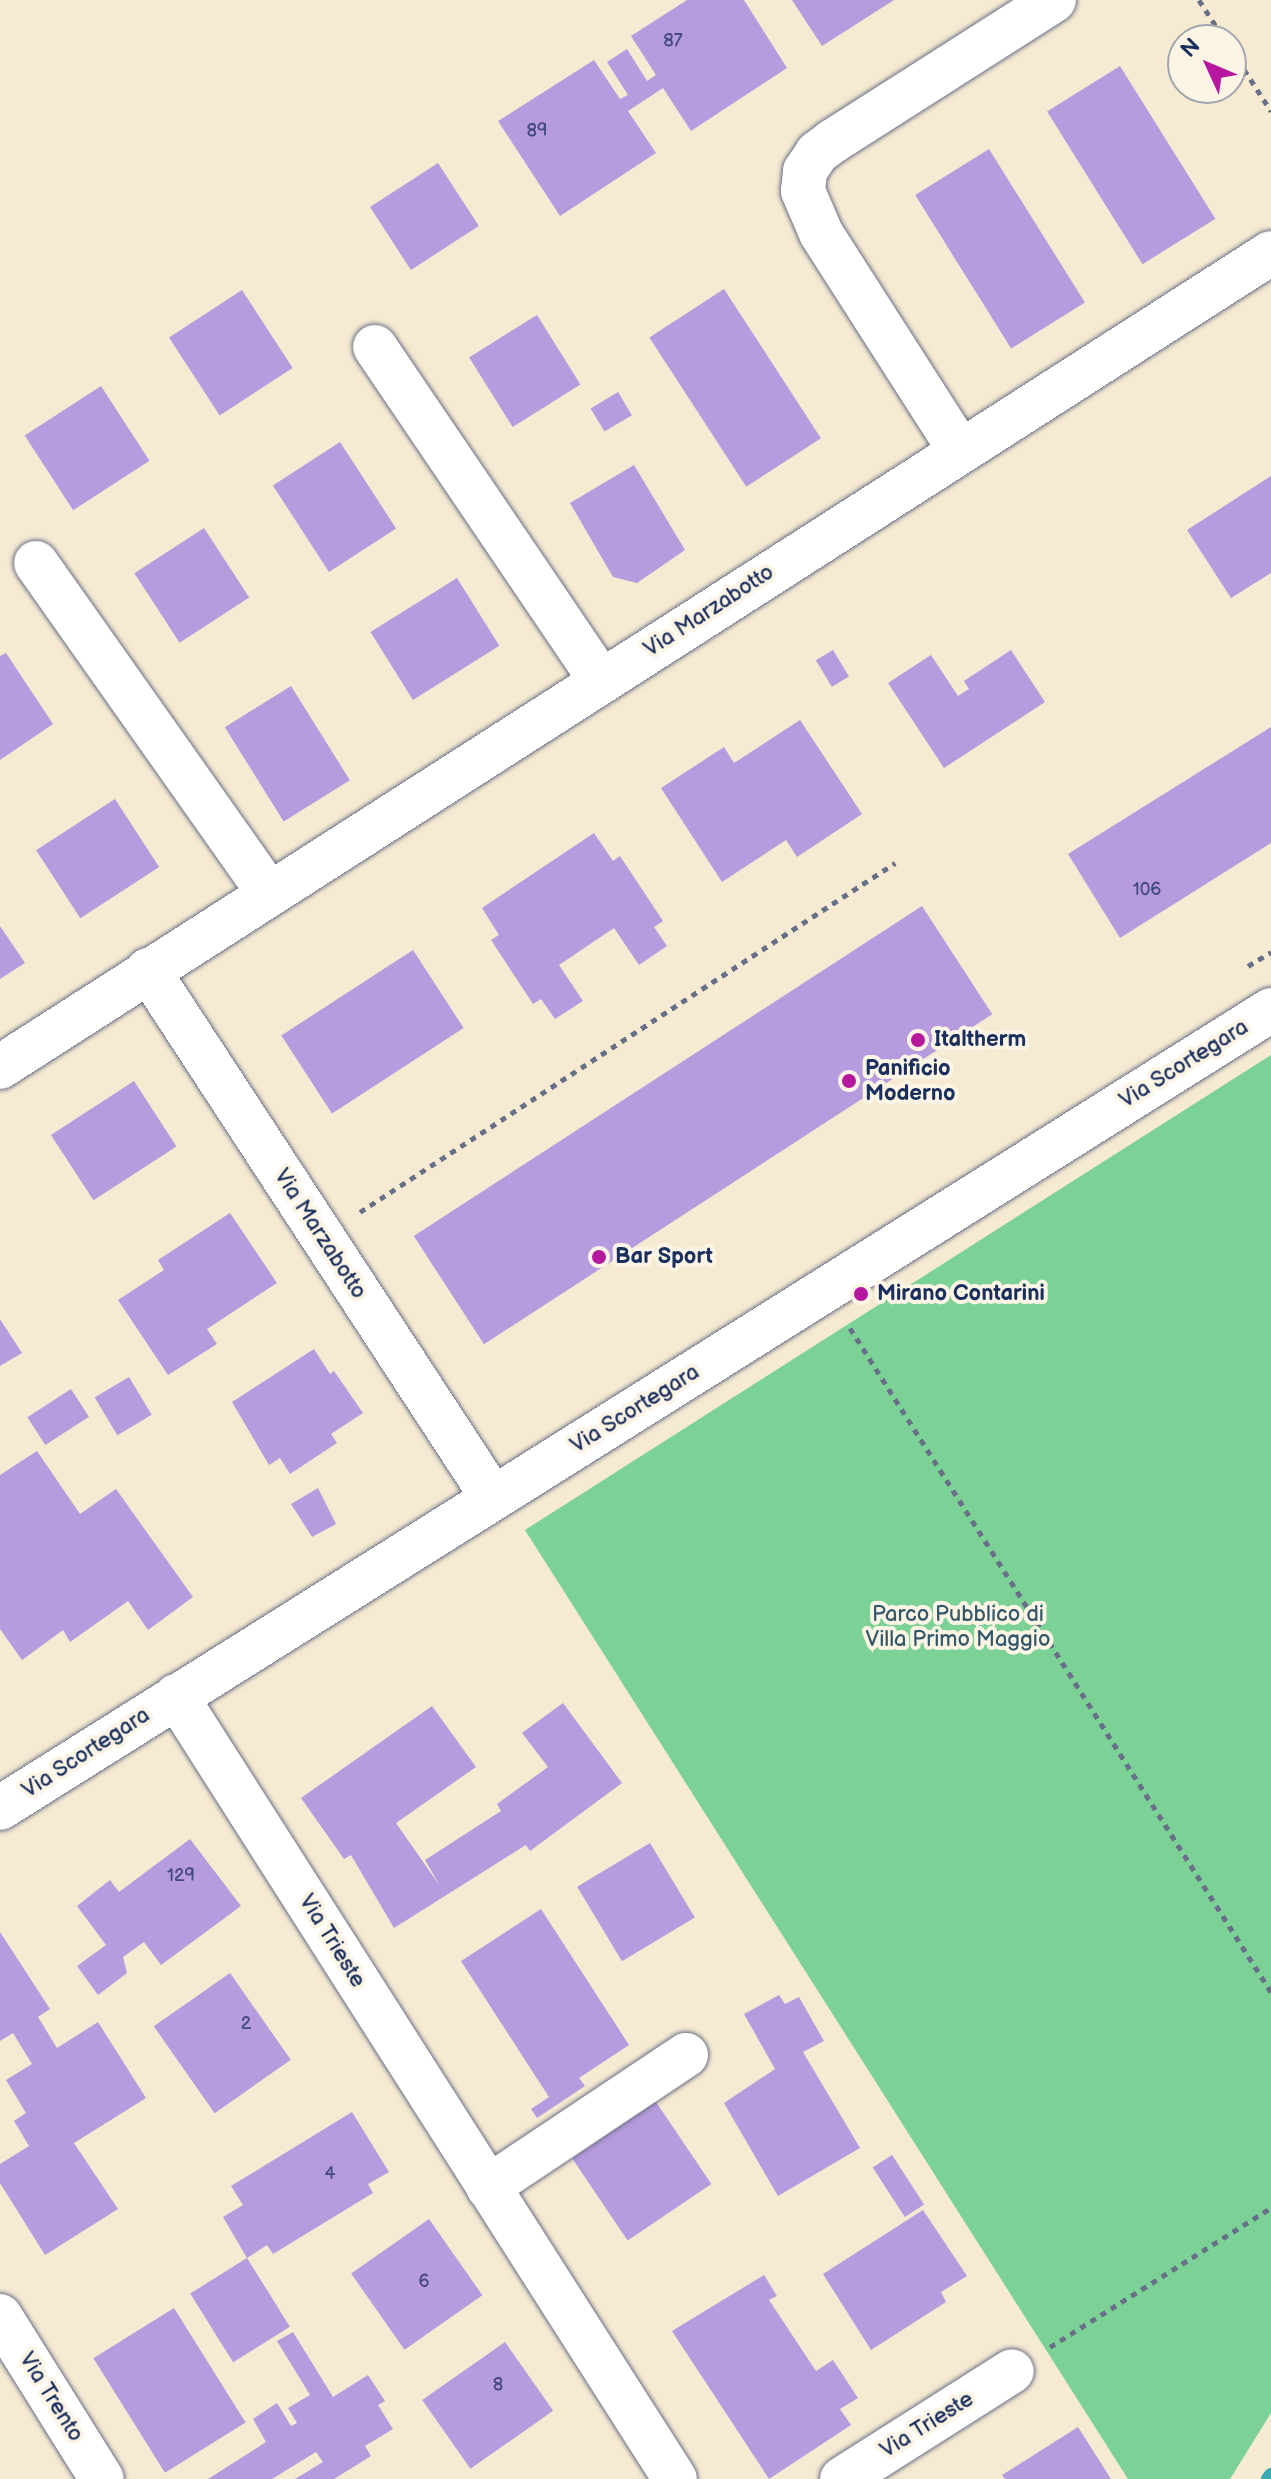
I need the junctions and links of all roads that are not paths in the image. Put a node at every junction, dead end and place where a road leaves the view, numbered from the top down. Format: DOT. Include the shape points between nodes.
graph roads {
  1 [pos="1054,0"];
  2 [pos="1271,253"];
  3 [pos="375,347"];
  4 [pos="959,449"];
  5 [pos="36,563"];
  6 [pos="601,681"];
  7 [pos="268,892"];
  8 [pos="148,970"];
  9 [pos="1271,1010"];
  10 [pos="0,1067"];
  11 [pos="493,1498"];
  12 [pos="176,1696"];
  13 [pos="0,1808"];
  14 [pos="686,2055"];
  15 [pos="488,2187"];
  16 [pos="0,2316"];
  17 [pos="1012,2371"];
  18 [pos="102,2479"];
  19 [pos="675,2479"];
  20 [pos="842,2479"];
  1 -- 4 [label="street" via="833,141 805,171 803,191 821,233"];
  2 -- 4 [label="street, Via Marzabotto"];
  3 -- 6 [label="street"];
  4 -- 6 [label="street, Via Marzabotto"];
  5 -- 7 [label="street"];
  6 -- 7 [label="street, Via Marzabotto"];
  7 -- 8 [label="street, Via Marzabotto"];
  8 -- 10 [label="street, Via Marzabotto"];
  8 -- 11 [label="street, Via Marzabotto"];
  9 -- 11 [label="street, Via Scortegara"];
  11 -- 12 [label="street, Via Scortegara"];
  12 -- 13 [label="street, Via Scortegara"];
  12 -- 15 [label="street, Via Trieste"];
  14 -- 15 [label="street"];
  15 -- 19 [label="street, Via Trieste"];
  16 -- 18 [label="street, Via Trento"];
  17 -- 20 [label="street, Via Trieste"];
}
